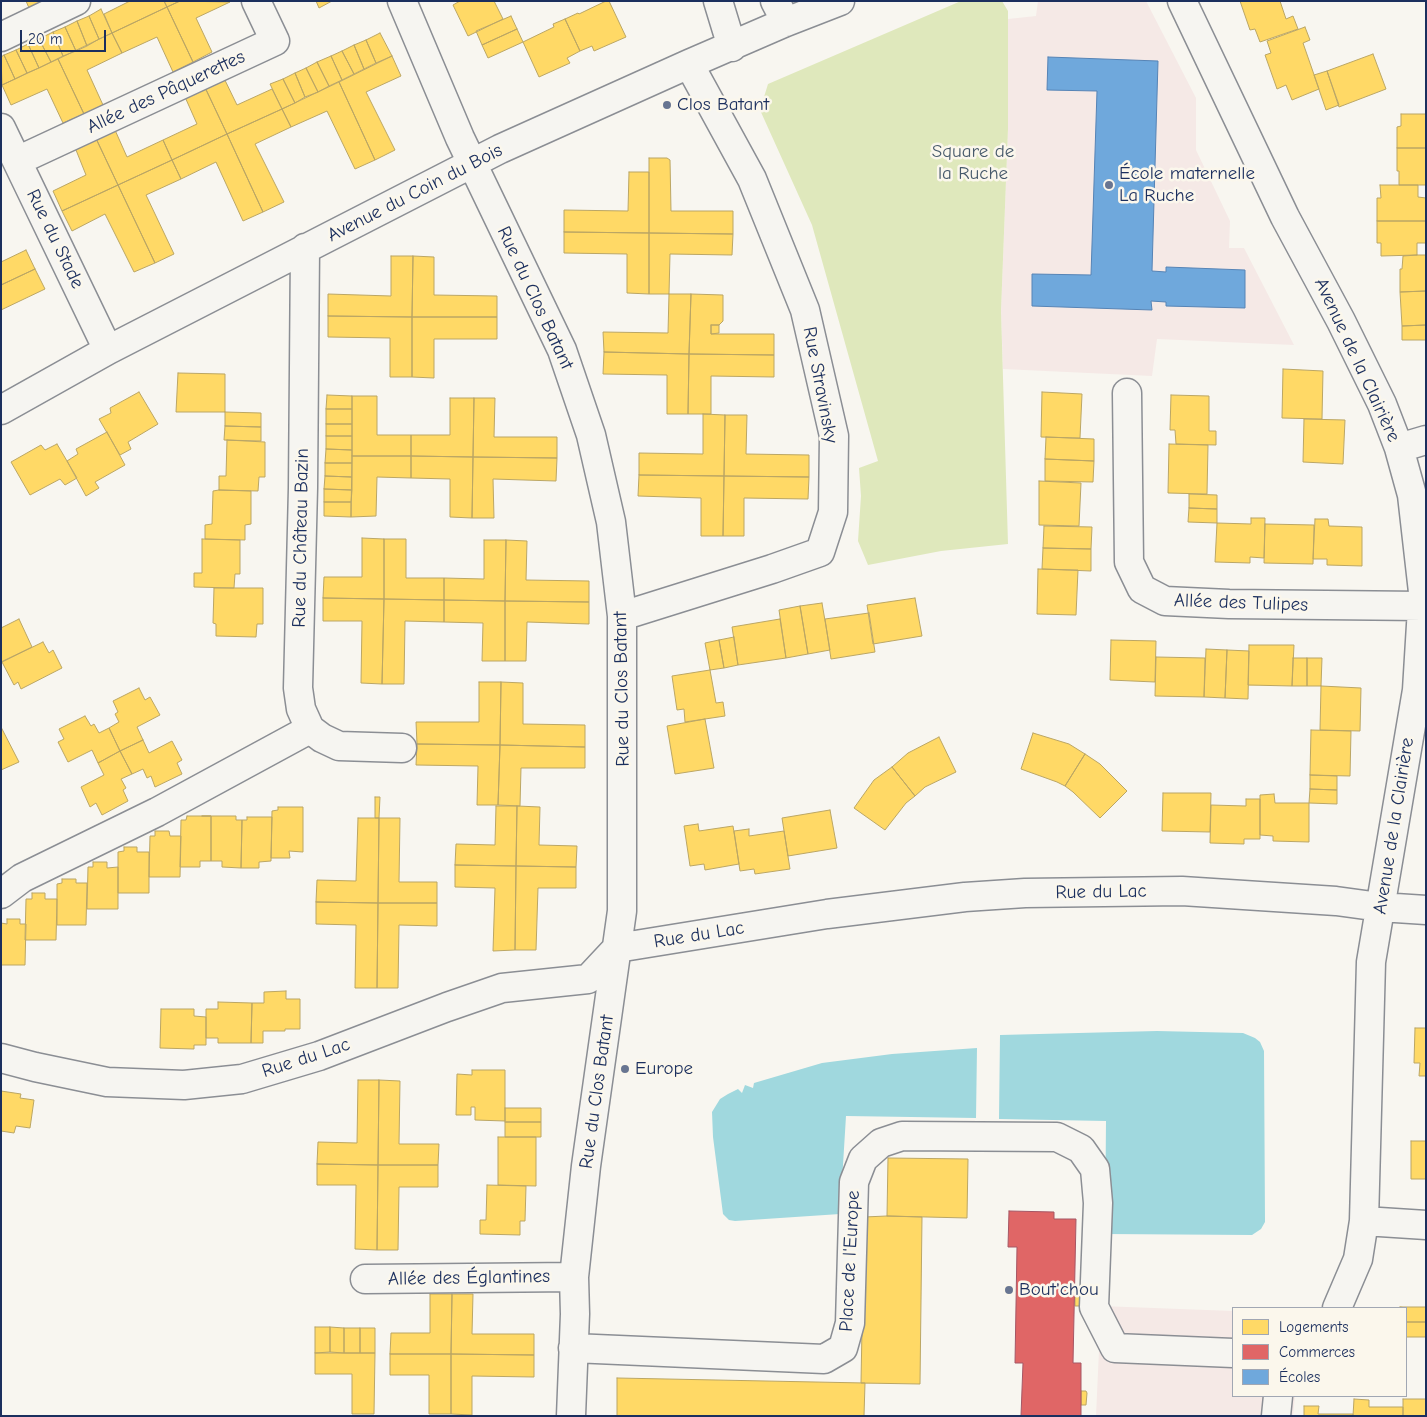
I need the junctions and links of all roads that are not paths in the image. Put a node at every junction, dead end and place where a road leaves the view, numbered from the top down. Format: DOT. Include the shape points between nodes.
graph roads {
  1 [pos="76,1"];
  2 [pos="256,1"];
  3 [pos="402,1"];
  4 [pos="718,1"];
  5 [pos="840,1"];
  6 [pos="1182,1"];
  7 [pos="780,12"];
  8 [pos="1,37"];
  9 [pos="732,47"];
  10 [pos="689,64"];
  11 [pos="1,128"];
  12 [pos="16,161"];
  13 [pos="472,164"];
  14 [pos="306,248"];
  15 [pos="108,350"];
  16 [pos="1127,394"];
  17 [pos="1,410"];
  18 [pos="1426,440"];
  19 [pos="1399,448"];
  20 [pos="1422,606"];
  21 [pos="622,616"];
  22 [pos="310,729"];
  23 [pos="402,748"];
  24 [pos="1,894"];
  25 [pos="1380,907"];
  26 [pos="1426,910"];
  27 [pos="618,948"];
  28 [pos="1,1058"];
  29 [pos="1364,1221"];
  30 [pos="1426,1225"];
  31 [pos="574,1277"];
  32 [pos="365,1279"];
  33 [pos="1337,1307"];
  34 [pos="574,1348"];
  35 [pos="1232,1353"];
  36 [pos="1278,1397"];
  37 [pos="571,1416"];
  38 [pos="1276,1416"];
  1 -- 8 [label="street"];
  2 -- 12 [label="street, Allée des Pâquerettes" via="275,42"];
  3 -- 13 [label="street, Rue du Clos Batant"];
  4 -- 9 [label="street"];
  5 -- 7 [label="street, Avenue du Coin du Bois"];
  6 -- 19 [label="street, Avenue de la Clairière" via="1286,217 1382,404"];
  7 -- 9 [label="street, Avenue du Coin du Bois"];
  9 -- 10 [label="street, Avenue du Coin du Bois"];
  10 -- 13 [label="street, Avenue du Coin du Bois"];
  10 -- 21 [label="street, Rue Stravinsky" via="752,180 805,310 834,436 833,512 820,552"];
  11 -- 12 [label="street, Rue du Stade"];
  12 -- 15 [label="street, Rue du Stade"];
  13 -- 14 [label="street, Avenue du Coin du Bois"];
  13 -- 21 [label="street, Rue du Clos Batant" via="562,350 591,434 610,522"];
  14 -- 15 [label="street, Avenue du Coin du Bois"];
  14 -- 22 [label="street, Rue du Château Bazin" via="298,688 301,709"];
  15 -- 17 [label="street, Avenue du Coin du Bois"];
  16 -- 20 [label="street, Allée des Tulipes" via="1128,562 1142,589 1165,601"];
  18 -- 19 [label="street"];
  19 -- 20 [label="street, Avenue de la Clairière" via="1412,495"];
  20 -- 25 [label="street, Avenue de la Clairière" via="1416,690"];
  21 -- 27 [label="street, Rue du Clos Batant" via="622,911"];
  22 -- 23 [label="street" via="339,746"];
  22 -- 24 [label="street" via="157,812 22,878"];
  25 -- 26 [label="street, Rue du Lac"];
  25 -- 27 [label="street, Rue du Lac" via="1182,891 1016,894 827,914"];
  25 -- 29 [label="street, Avenue de la Clairière" via="1371,962"];
  27 -- 28 [label="street, Rue du Lac" via="588,979 502,988 319,1056 242,1079 184,1086 107,1082"];
  27 -- 31 [label="street, Rue du Clos Batant"];
  29 -- 30 [label="street"];
  29 -- 33 [label="street, Avenue de la Clairière" via="1358,1259"];
  31 -- 32 [label="street, Allée des Églantines"];
  31 -- 34 [label="street, Rue du Clos Batant"];
  34 -- 35 [label="street, Place de l'Europe" via="824,1359 843,1348 850,1323 854,1182 863,1159 881,1143 902,1136 1057,1136 1081,1149 1095,1170 1098,1203 1094,1307 1115,1348"];
  34 -- 37 [label="street, Rue du Clos Batant"];
  36 -- 38 [label="street"];
}
